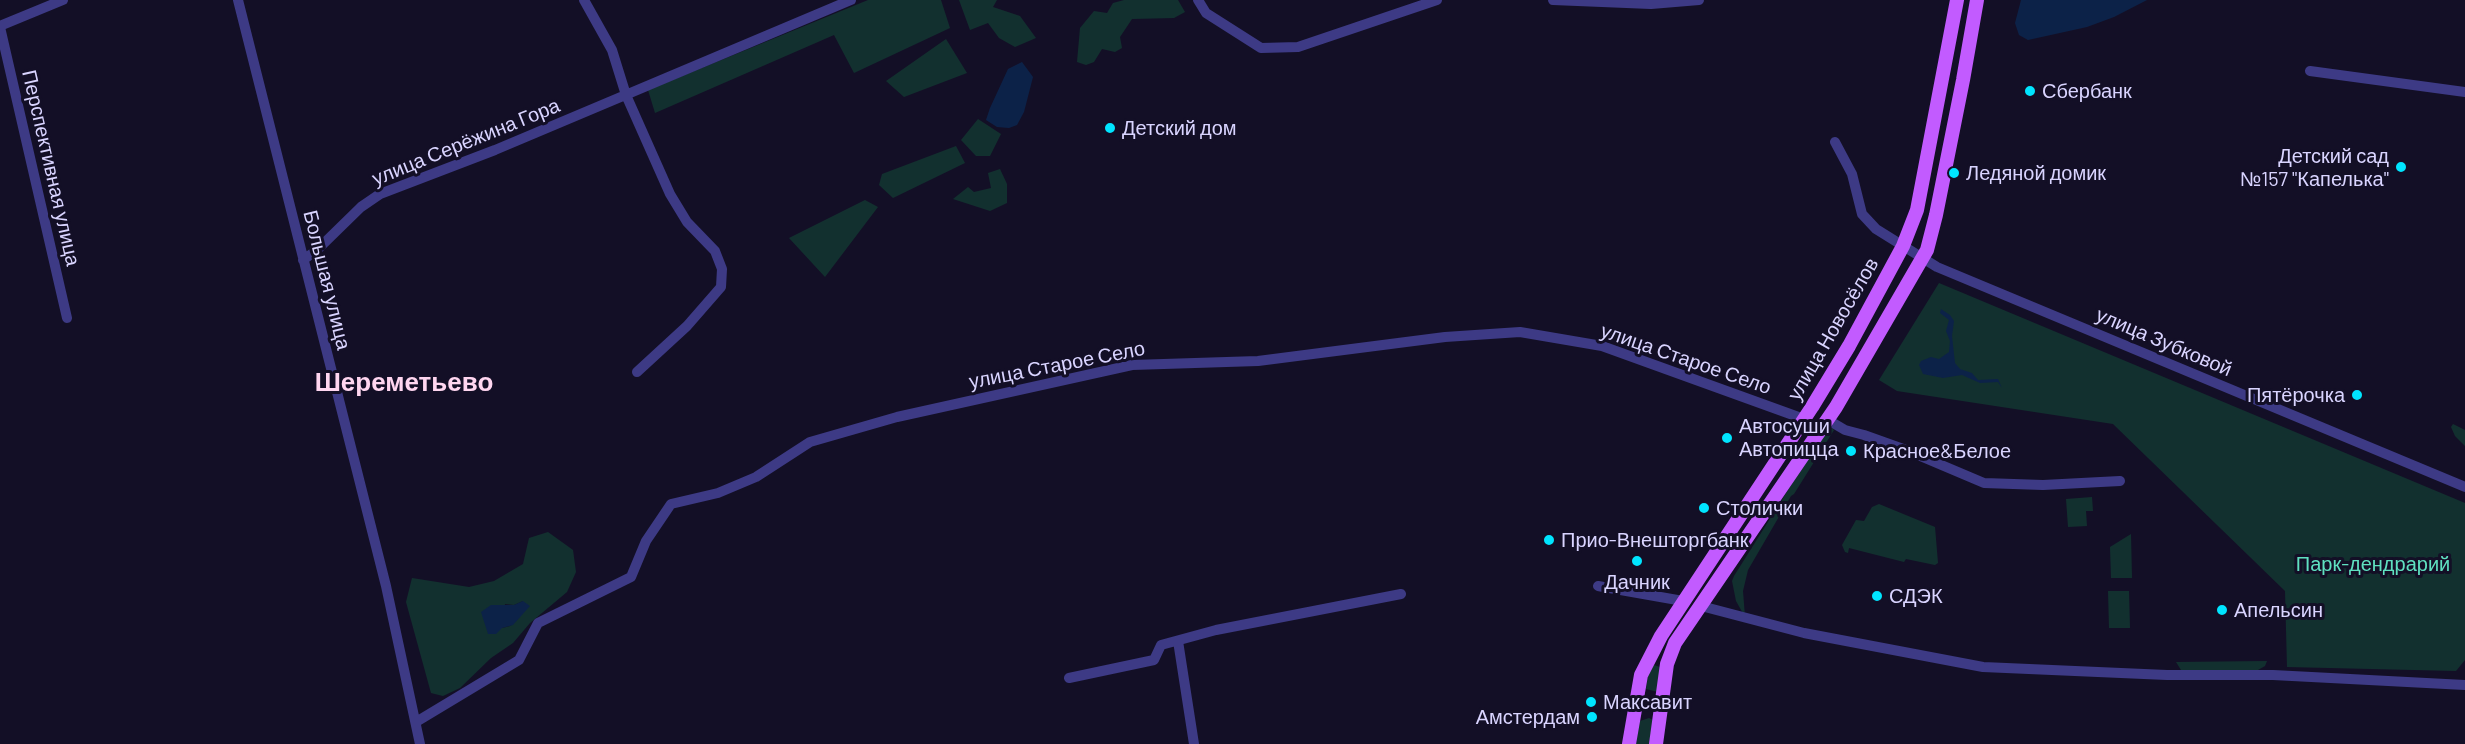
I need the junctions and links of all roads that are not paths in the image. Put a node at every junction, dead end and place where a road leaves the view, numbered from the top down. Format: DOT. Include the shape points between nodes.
graph roads {
  1 [pos="63,0"];
  2 [pos="238,0"];
  3 [pos="584,0"];
  4 [pos="851,0"];
  5 [pos="1198,0"];
  6 [pos="1437,0"];
  7 [pos="1554,0"];
  8 [pos="1700,0"];
  9 [pos="1957,0"];
  10 [pos="1977,0"];
  11 [pos="0,26"];
  12 [pos="2310,71"];
  13 [pos="2465,92"];
  14 [pos="626,95"];
  15 [pos="1835,142"];
  16 [pos="1903,246"];
  17 [pos="1922,258"];
  18 [pos="303,260"];
  19 [pos="67,318"];
  20 [pos="637,372"];
  21 [pos="1804,418"];
  22 [pos="1828,420"];
  23 [pos="2120,481"];
  24 [pos="2465,487"];
  25 [pos="1598,586"];
  26 [pos="1401,594"];
  27 [pos="1683,602"];
  28 [pos="1701,606"];
  29 [pos="1178,641"];
  30 [pos="1069,678"];
  31 [pos="2465,684"];
  32 [pos="416,722"];
  33 [pos="420,744"];
  34 [pos="1194,744"];
  35 [pos="1629,744"];
  36 [pos="1656,744"];
  1 -- 11 [label="street"];
  2 -- 18 [label="street, Большая улица"];
  3 -- 14 [label="street" via="612,50"];
  4 -- 14 [label="street, улица Серёжина Гора"];
  5 -- 6 [label="street" via="1206,13 1261,48 1298,48"];
  7 -- 8 [label="street" via="1651,4"];
  9 -- 16 [label="main road, улица Новосёлов" via="1917,210"];
  10 -- 17 [label="main road, улица Новосёлов" via="1936,215"];
  11 -- 19 [label="street, Перспективная улица"];
  12 -- 13 [label="street"];
  14 -- 18 [label="street, улица Серёжина Гора" via="380,194"];
  14 -- 20 [label="street" via="670,194 687,222 715,251 722,269 721,287 687,326"];
  15 -- 16 [label="street, улица Зубковой" via="1852,174 1862,214 1876,229"];
  16 -- 17 [label="street, улица Зубковой"];
  16 -- 21 [label="main road, улица Новосёлов" via="1849,346"];
  17 -- 22 [label="main road, улица Новосёлов"];
  17 -- 24 [label="street, улица Зубковой" via="1951,274"];
  18 -- 32 [label="street, Большая улица" via="386,586"];
  21 -- 27 [label="main road, улица Новосёлов"];
  21 -- 32 [label="street, улица Старое Село" via="1602,346 1520,332 1445,337 1258,361 1132,365 897,417 810,442 756,477 718,493 671,504 646,542 631,577 538,623 519,660"];
  22 -- 23 [label="street" via="1984,483"];
  22 -- 28 [label="main road, улица Новосёлов"];
  25 -- 27 [label="street"];
  26 -- 29 [label="street"];
  27 -- 35 [label="main road, улица Новосёлов" via="1641,675"];
  28 -- 31 [label="street" via="1804,633 1983,667"];
  28 -- 36 [label="main road, улица Новосёлов" via="1675,643 1667,664"];
  29 -- 30 [label="street" via="1161,645 1154,660"];
  29 -- 34 [label="street"];
  32 -- 33 [label="street, Большая улица"];
}
